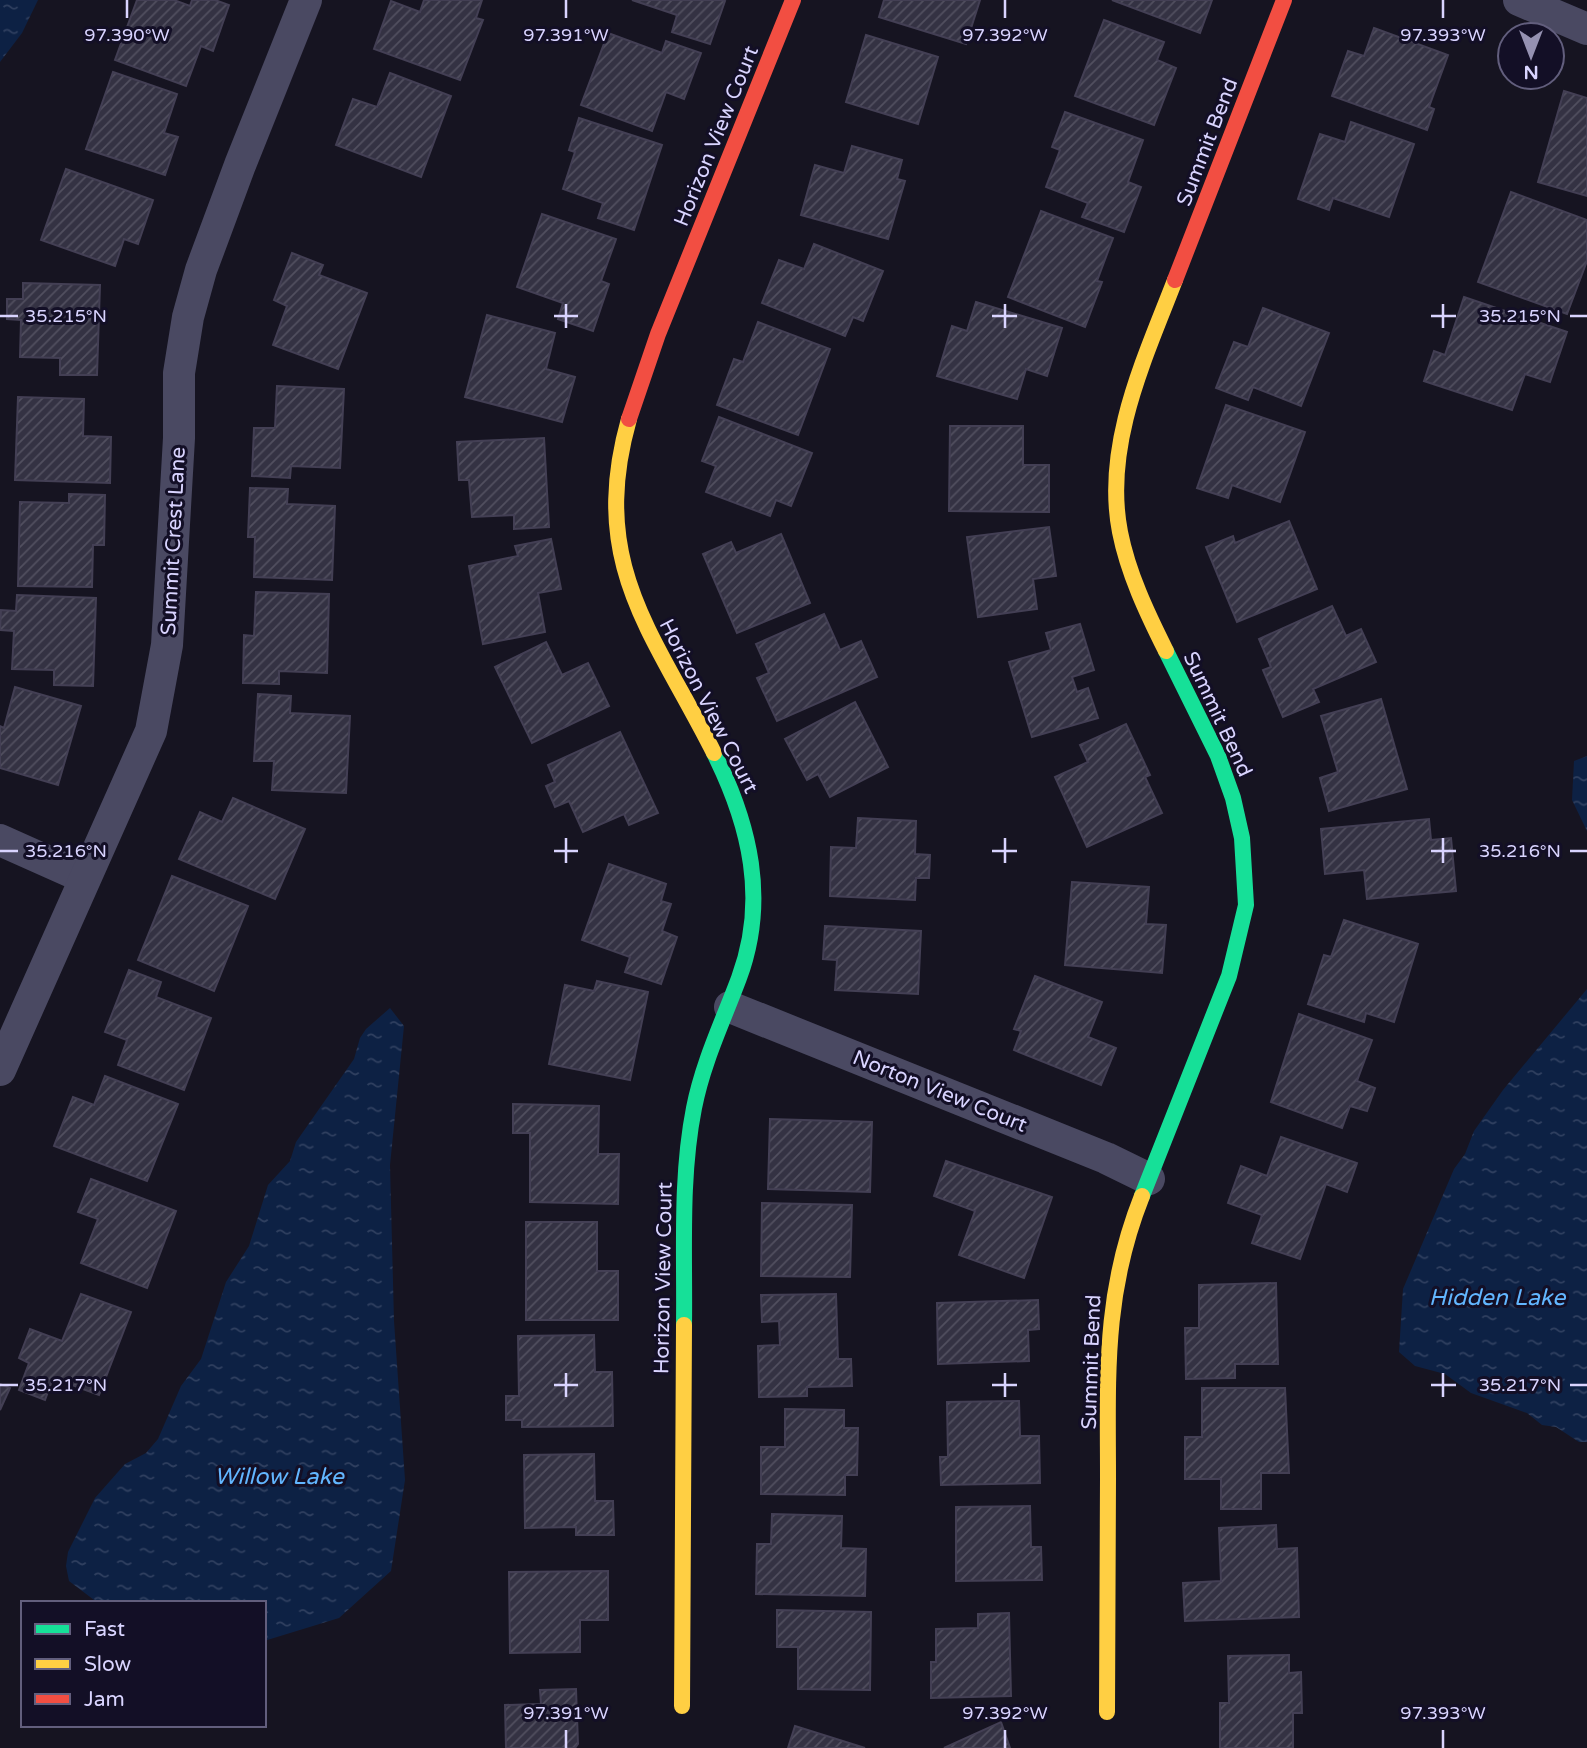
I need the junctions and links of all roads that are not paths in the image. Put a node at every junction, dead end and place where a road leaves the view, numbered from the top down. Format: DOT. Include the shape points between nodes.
graph roads {
  1 [pos="306,0"];
  2 [pos="793,0"];
  3 [pos="1284,0"];
  4 [pos="1519,0"];
  5 [pos="1587,29"];
  6 [pos="0,840"];
  7 [pos="85,878"];
  8 [pos="730,1007"];
  9 [pos="0,1070"];
  10 [pos="1149,1179"];
  11 [pos="682,1706"];
  12 [pos="1107,1712"];
  1 -- 7 [label="street, Summit Crest Lane" via="226,200 188,317 179,373 179,452 162,684 151,731"];
  2 -- 8 [label="street, Horizon View Court" via="638,387 619,459 615,504 615,534 634,604 729,785 751,849 752,942"];
  3 -- 10 [label="street, Summit Bend" via="1136,381 1116,463 1125,551 1144,607 1218,756 1233,798 1245,870 1245,905 1229,976"];
  4 -- 5 [label="street"];
  6 -- 7 [label="street"];
  7 -- 9 [label="street, Summit Crest Lane"];
  8 -- 10 [label="street, Norton View Court"];
  8 -- 11 [label="street, Horizon View Court" via="705,1063 685,1176"];
  10 -- 12 [label="street, Summit Bend" via="1115,1281 1108,1354"];
}
